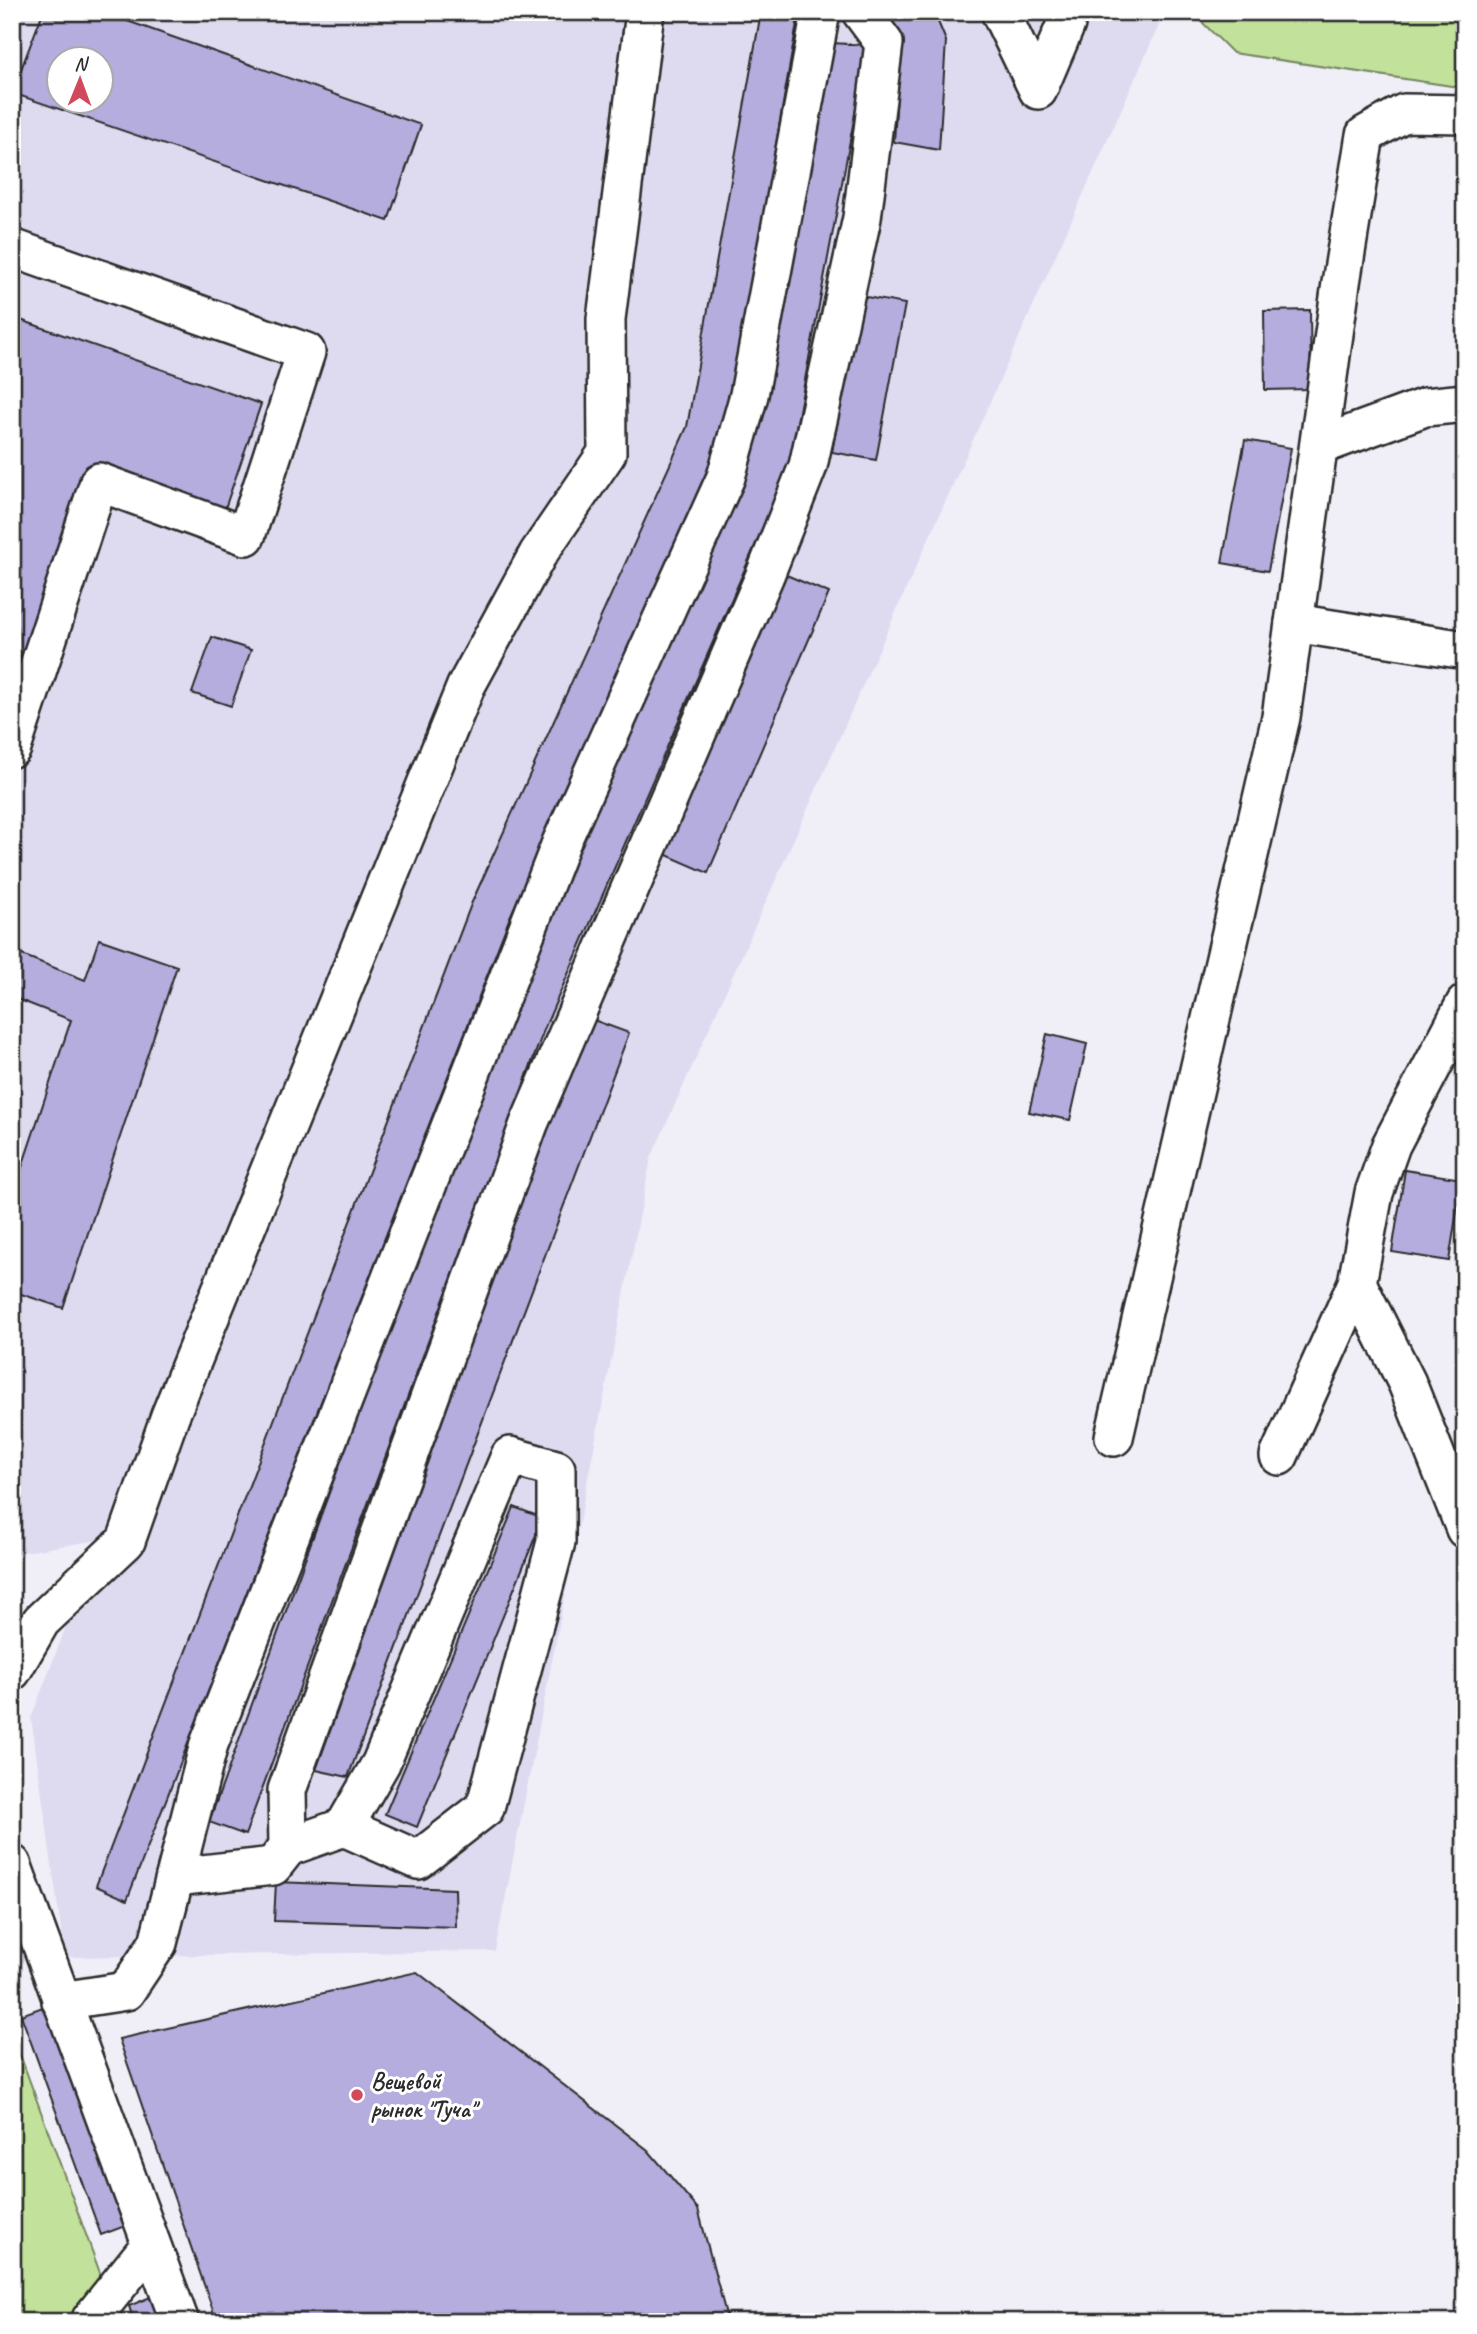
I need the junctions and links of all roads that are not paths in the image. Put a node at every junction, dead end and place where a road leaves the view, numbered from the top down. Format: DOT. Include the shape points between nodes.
graph roads {
  1 [pos="645,12"];
  2 [pos="821,12"];
  3 [pos="861,12"];
  4 [pos="1000,12"];
  5 [pos="1067,12"];
  6 [pos="1465,114"];
  7 [pos="12,248"];
  8 [pos="1465,402"];
  9 [pos="1318,446"];
  10 [pos="1294,623"];
  11 [pos="1465,650"];
  12 [pos="12,748"];
  13 [pos="1465,1004"];
  14 [pos="1357,1283"];
  15 [pos="1114,1437"];
  16 [pos="1279,1455"];
  17 [pos="1465,1529"];
  18 [pos="12,1671"];
  19 [pos="344,1827"];
  20 [pos="288,1847"];
  21 [pos="12,1864"];
  22 [pos="175,1877"];
  23 [pos="61,2001"];
  24 [pos="151,2244"];
  25 [pos="91,2322"];
  26 [pos="180,2322"];
  1 -- 18 [label="lane" via="606,319 607,453 538,554 466,686 170,1416 126,1541 41,1621"];
  2 -- 22 [label="lane" via="749,395 726,477 566,831 209,1744"];
  3 -- 20 [label="lane" via="884,43 862,218 808,466 529,1124 287,1790"];
  4 -- 5 [label="lane" via="1038,90"];
  6 -- 9 [label="lane" via="1404,113 1365,135"];
  7 -- 12 [label="lane" via="306,352 246,536 99,482"];
  8 -- 9 [label="lane" via="1425,407"];
  9 -- 10 [label="lane"];
  10 -- 11 [label="lane"];
  10 -- 15 [label="lane" via="1281,717"];
  13 -- 14 [label="lane" via="1391,1146 1374,1194"];
  14 -- 16 [label="lane"];
  14 -- 17 [label="lane" via="1406,1382"];
  19 -- 19 [label="lane" via="381,1763 510,1456 556,1469 556,1542 485,1808 418,1860"];
  19 -- 20 [label="lane"];
  20 -- 22 [label="lane" via="273,1866"];
  21 -- 23 [label="lane"];
  22 -- 23 [label="lane" via="158,1943 125,1991"];
  23 -- 24 [label="lane"];
  24 -- 25 [label="lane"];
  24 -- 26 [label="lane"];
}
